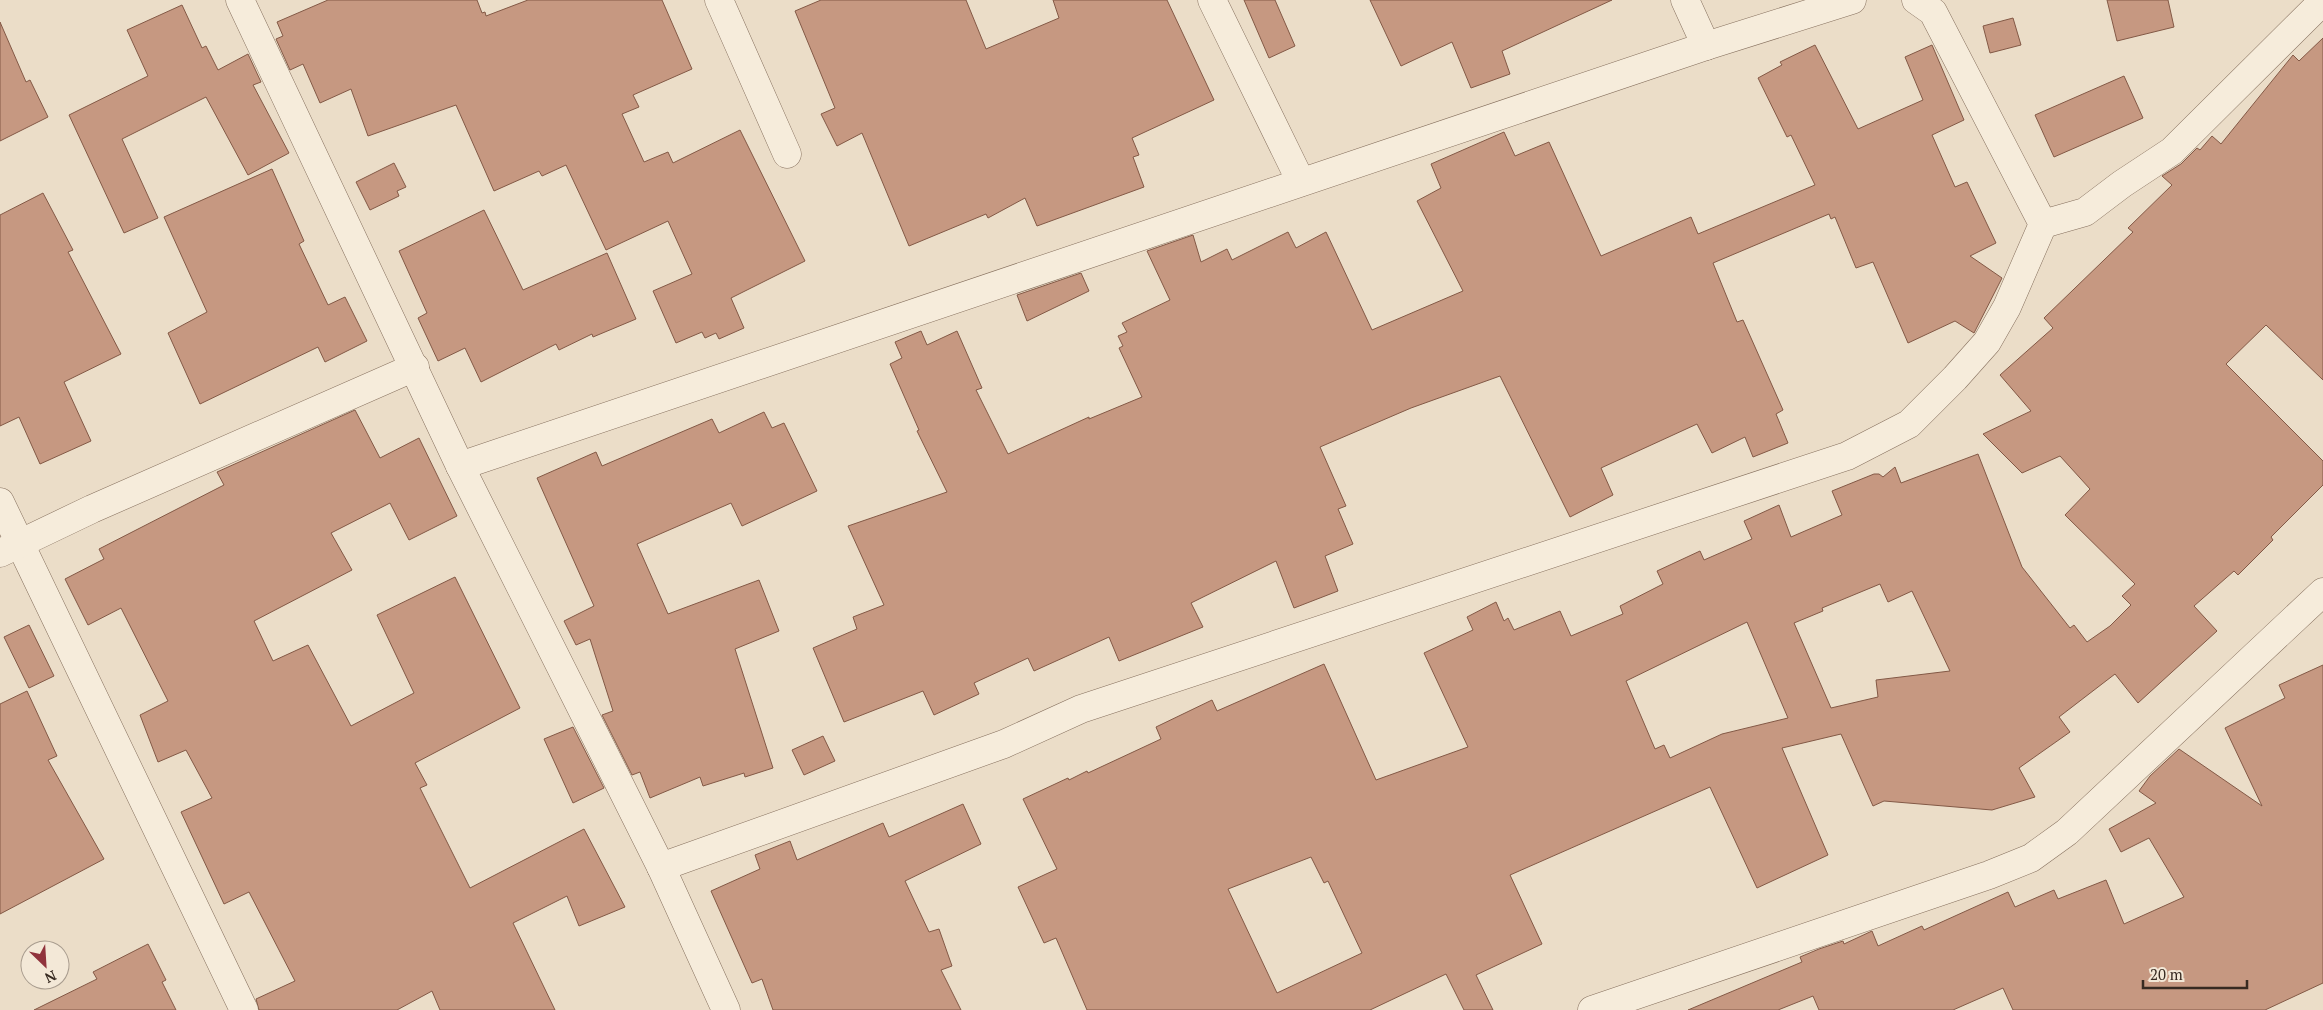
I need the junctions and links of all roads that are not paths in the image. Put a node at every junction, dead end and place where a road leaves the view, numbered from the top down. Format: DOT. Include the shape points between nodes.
graph roads {
  1 [pos="240,0"];
  2 [pos="719,0"];
  3 [pos="1212,0"];
  4 [pos="1685,0"];
  5 [pos="1852,0"];
  6 [pos="1916,0"];
  7 [pos="2323,1"];
  8 [pos="1706,46"];
  9 [pos="787,154"];
  10 [pos="1301,182"];
  11 [pos="2043,224"];
  12 [pos="415,367"];
  13 [pos="460,466"];
  14 [pos="0,502"];
  15 [pos="10,548"];
  16 [pos="2323,592"];
  17 [pos="661,867"];
  18 [pos="244,1010"];
  19 [pos="726,1010"];
  20 [pos="1592,1010"];
  1 -- 12 [label="street"];
  2 -- 9 [label="street"];
  3 -- 10 [label="street"];
  4 -- 8 [label="street"];
  5 -- 8 [label="street"];
  6 -- 11 [label="street" via="1933,12"];
  7 -- 11 [label="street" via="2172,151 2085,212"];
  8 -- 10 [label="street"];
  10 -- 13 [label="street"];
  11 -- 17 [label="street" via="2007,307 1987,342 1909,424 1847,456 1081,709 1004,744"];
  12 -- 13 [label="street"];
  12 -- 15 [label="street"];
  13 -- 17 [label="street"];
  14 -- 15 [label="street"];
  15 -- 18 [label="street"];
  16 -- 20 [label="street" via="2067,832 2031,858 1990,875"];
  17 -- 19 [label="street"];
}
